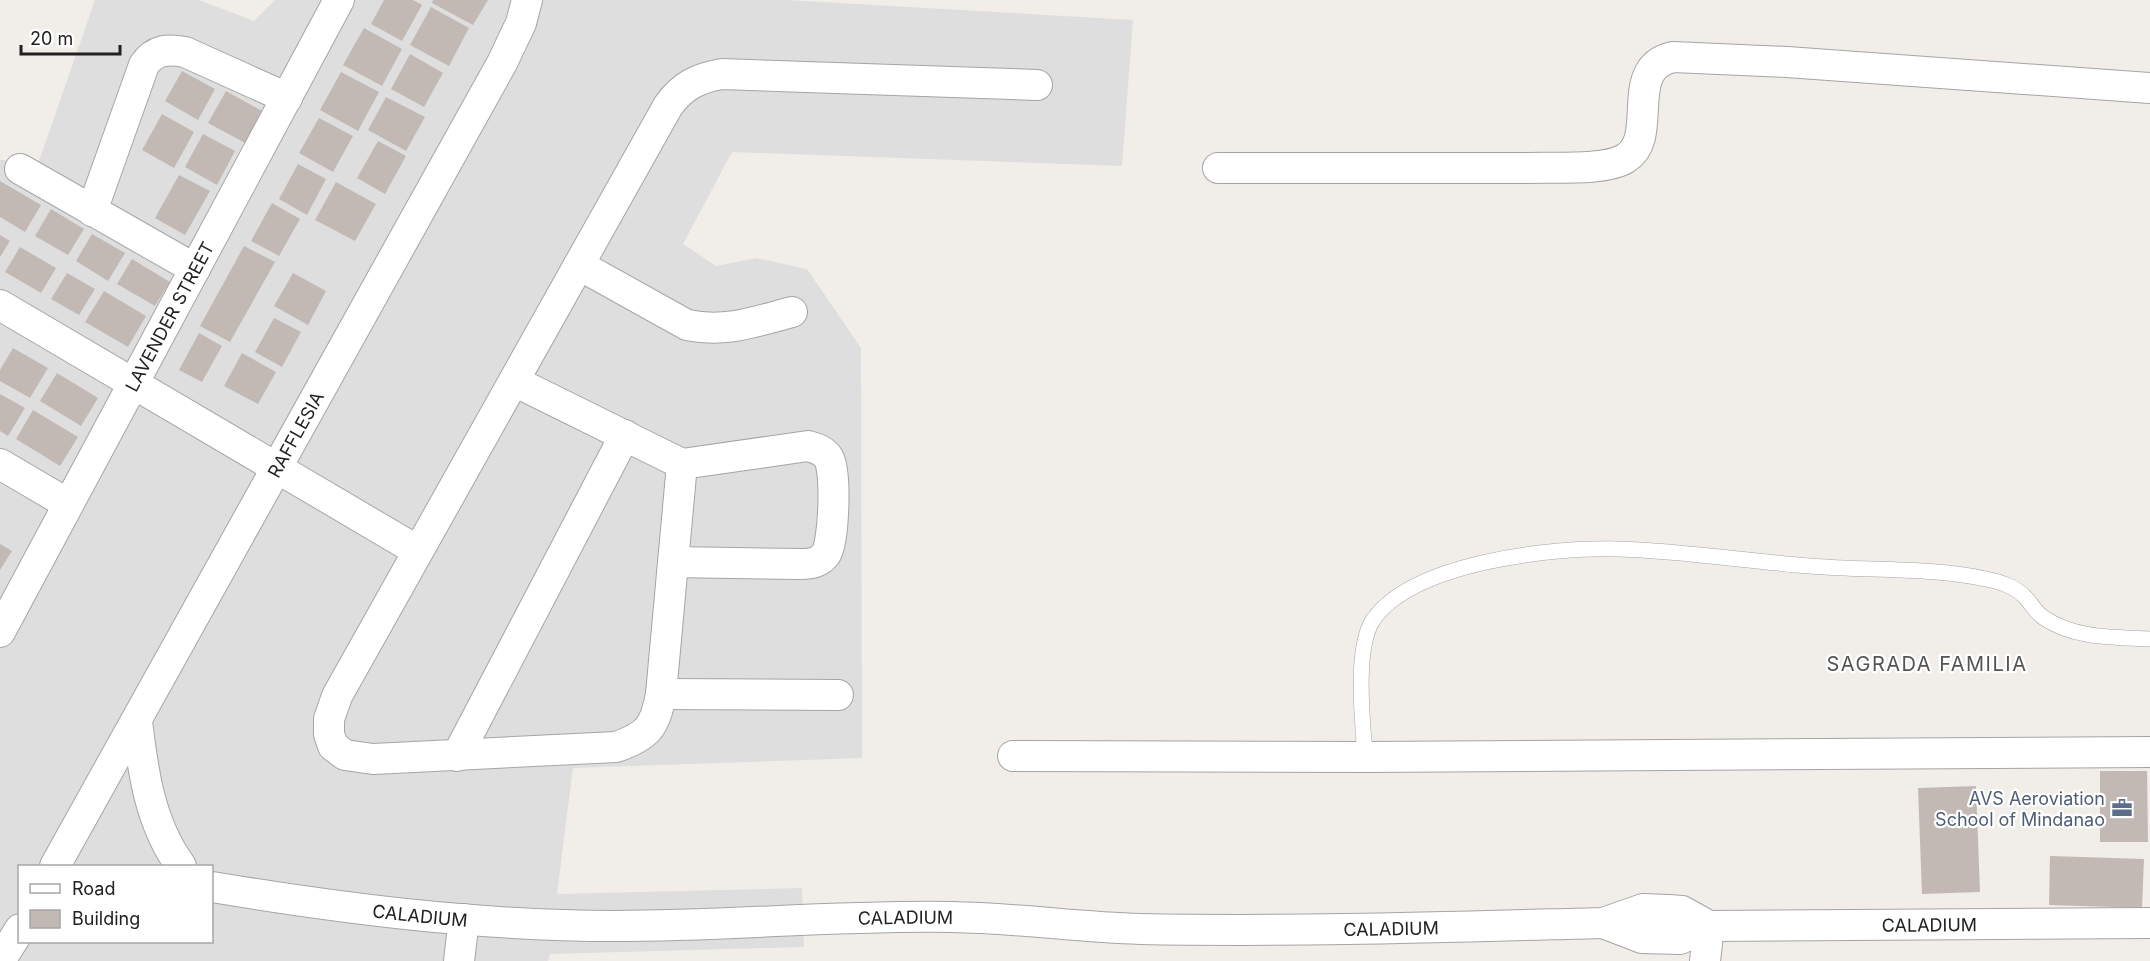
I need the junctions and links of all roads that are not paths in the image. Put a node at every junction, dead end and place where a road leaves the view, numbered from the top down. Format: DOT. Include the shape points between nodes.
graph roads {
  1 [pos="339,0"];
  2 [pos="527,0"];
  3 [pos="1037,85"];
  4 [pos="2150,88"];
  5 [pos="287,98"];
  6 [pos="1218,168"];
  7 [pos="20,169"];
  8 [pos="92,211"];
  9 [pos="579,265"];
  10 [pos="195,269"];
  11 [pos="0,305"];
  12 [pos="792,312"];
  13 [pos="514,381"];
  14 [pos="133,384"];
  15 [pos="625,435"];
  16 [pos="0,464"];
  17 [pos="682,464"];
  18 [pos="277,468"];
  19 [pos="68,504"];
  20 [pos="418,551"];
  21 [pos="673,562"];
  22 [pos="0,632"];
  23 [pos="2150,639"];
  24 [pos="661,694"];
  25 [pos="838,695"];
  26 [pos="137,721"];
  27 [pos="2150,752"];
  28 [pos="457,756"];
  29 [pos="1013,756"];
  30 [pos="1365,757"];
  31 [pos="56,865"];
  32 [pos="180,865"];
  33 [pos="213,887"];
  34 [pos="464,919"];
  35 [pos="2150,923"];
  36 [pos="1709,926"];
  37 [pos="18,933"];
  38 [pos="0,961"];
  39 [pos="459,961"];
  40 [pos="1705,961"];
  1 -- 5 [label="street, LAVENDER STREET"];
  2 -- 18 [label="street, RAFFLESIA" via="502,63"];
  3 -- 9 [label="street" via="745,74 706,76 678,92 668,106"];
  4 -- 6 [label="street" via="1673,57 1653,66 1648,77 1636,147 1624,160 1611,164 1529,168"];
  5 -- 8 [label="street" via="185,52 159,51 144,65"];
  5 -- 10 [label="street, LAVENDER STREET"];
  7 -- 8 [label="street"];
  8 -- 10 [label="street"];
  9 -- 12 [label="street" via="687,325 726,329"];
  9 -- 13 [label="street"];
  10 -- 14 [label="street, LAVENDER STREET"];
  11 -- 14 [label="street"];
  13 -- 15 [label="street"];
  13 -- 20 [label="street"];
  14 -- 18 [label="street"];
  14 -- 19 [label="street, LAVENDER STREET"];
  15 -- 17 [label="street"];
  15 -- 28 [label="street"];
  16 -- 19 [label="street"];
  17 -- 21 [label="street"];
  17 -- 21 [label="street" via="792,447 820,450 834,472 830,544 813,564"];
  18 -- 20 [label="street"];
  18 -- 26 [label="street, RAFFLESIA"];
  19 -- 22 [label="street, LAVENDER STREET"];
  20 -- 28 [label="street" via="337,696 329,719 329,734 333,746 345,755 373,759"];
  21 -- 24 [label="street"];
  23 -- 30 [label="lane" via="2098,637 2066,630 2041,616 2023,595 2006,584 1984,578 1812,567 1666,551 1549,553 1465,566 1422,582 1388,603 1372,622 1364,649"];
  24 -- 25 [label="street"];
  24 -- 28 [label="street" via="657,715 647,732 616,747"];
  26 -- 31 [label="street, RAFFLESIA"];
  26 -- 32 [label="street" via="157,825"];
  27 -- 30 [label="street"];
  29 -- 30 [label="street"];
  33 -- 34 [label="street, CALADIUM" via="310,903"];
  34 -- 36 [label="street, CALADIUM" via="553,926 620,926 836,917 953,917 1136,928 1284,931 1603,923 1643,909 1682,911"];
  34 -- 39 [label="street"];
  35 -- 36 [label="street, CALADIUM"];
  36 -- 40 [label="street"];
  37 -- 38 [label="street"];
}
